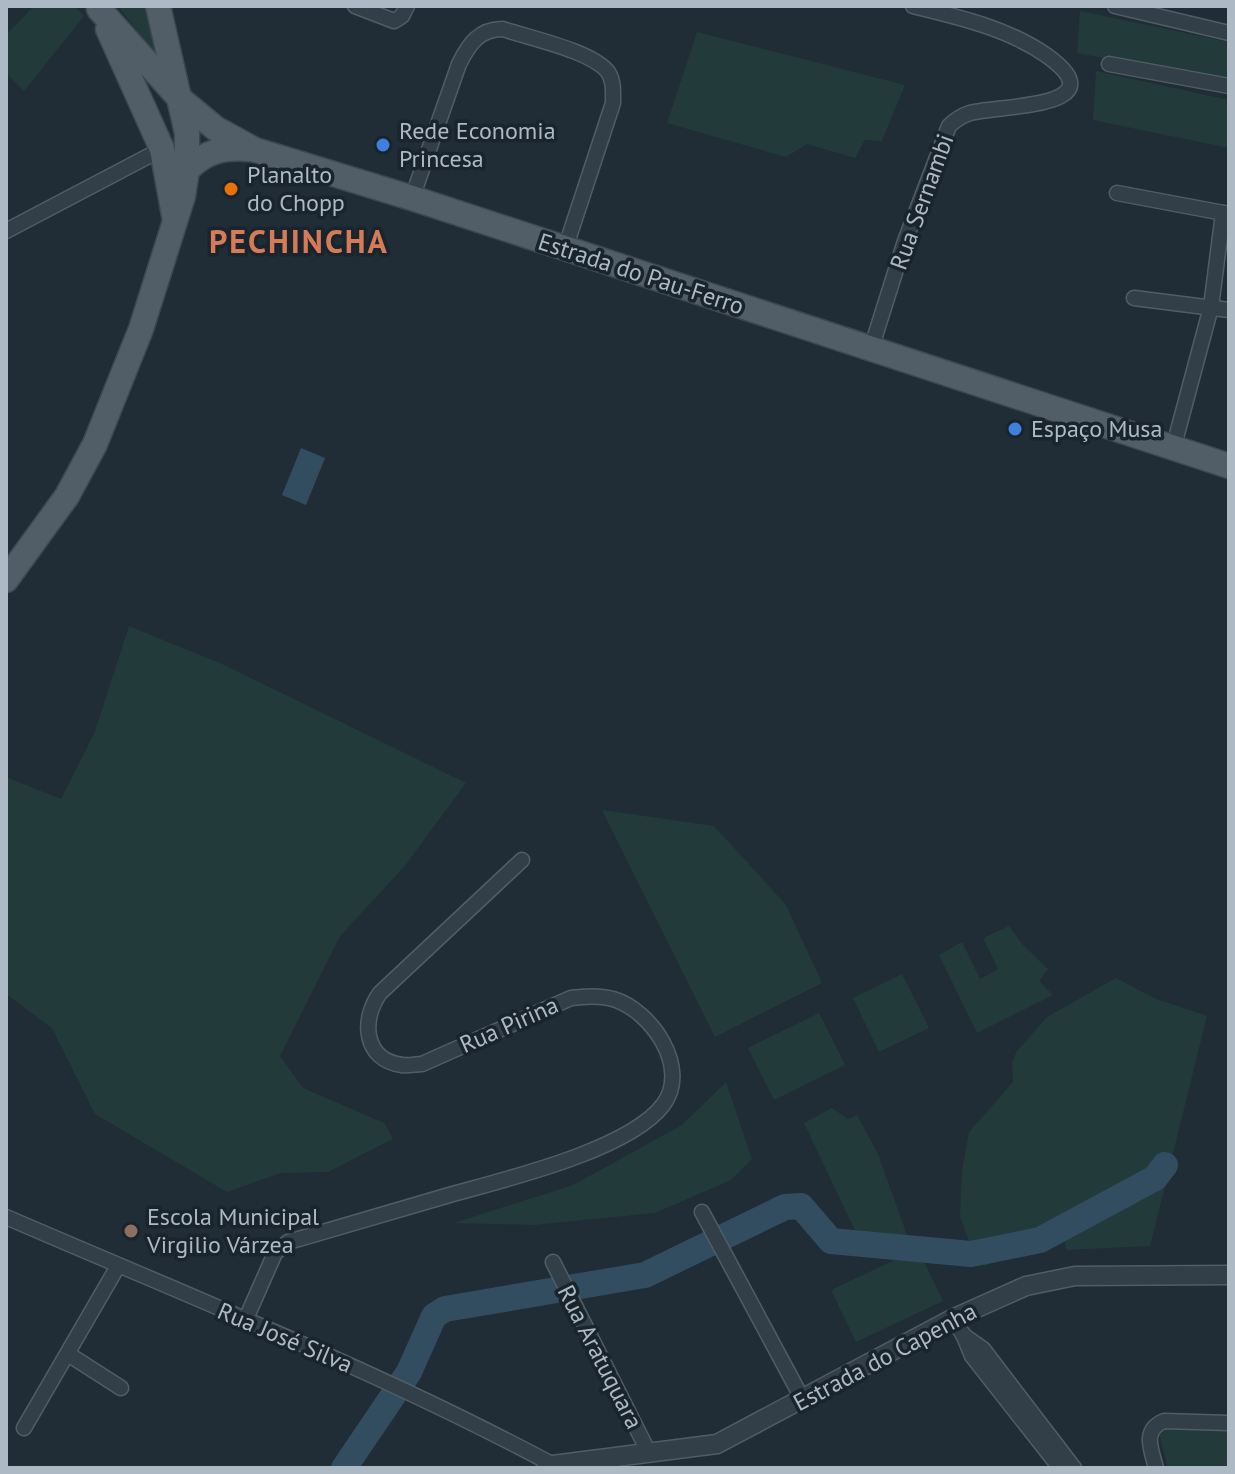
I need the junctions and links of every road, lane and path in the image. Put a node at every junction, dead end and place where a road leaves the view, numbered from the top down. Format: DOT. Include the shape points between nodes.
graph roads {
  1 [pos="158,6"];
  2 [pos="355,6"];
  3 [pos="407,6"];
  4 [pos="913,6"];
  5 [pos="1115,6"];
  6 [pos="98,8"];
  7 [pos="1229,33"];
  8 [pos="1109,64"];
  9 [pos="1229,86"];
  10 [pos="180,99"];
  11 [pos="162,149"];
  12 [pos="255,150"];
  13 [pos="187,170"];
  14 [pos="1117,193"];
  15 [pos="412,198"];
  16 [pos="1226,214"];
  17 [pos="175,218"];
  18 [pos="6,231"];
  19 [pos="565,249"];
  20 [pos="1134,298"];
  21 [pos="1211,307"];
  22 [pos="1229,310"];
  23 [pos="871,349"];
  24 [pos="1173,449"];
  25 [pos="1229,466"];
  26 [pos="6,580"];
  27 [pos="522,860"];
  28 [pos="702,1212"];
  29 [pos="6,1217"];
  30 [pos="553,1262"];
  31 [pos="118,1266"];
  32 [pos="1229,1275"];
  33 [pos="245,1321"];
  34 [pos="957,1327"];
  35 [pos="68,1354"];
  36 [pos="121,1388"];
  37 [pos="803,1400"];
  38 [pos="1229,1423"];
  39 [pos="24,1428"];
  40 [pos="1044,1439"];
  41 [pos="648,1451"];
  42 [pos="553,1467"];
  43 [pos="1060,1468"];
  44 [pos="1074,1468"];
  45 [pos="1156,1468"];
  1 -- 10 [label="main road"];
  2 -- 3 [label="street" via="394,21"];
  4 -- 23 [label="street, Rua Sernambi" via="1011,36 1055,62 1069,84 1060,98 1047,103 972,112 949,126"];
  5 -- 7 [label="street"];
  6 -- 10 [label="main road, Estrada do Pau-Ferro"];
  6 -- 11 [label="main road"];
  8 -- 9 [label="street"];
  10 -- 12 [label="main road, Estrada do Pau-Ferro" via="215,128"];
  10 -- 13 [label="main road"];
  11 -- 17 [label="main road"];
  11 -- 18 [label="street"];
  12 -- 13 [label="main road" via="227,148 200,157"];
  12 -- 15 [label="main road, Estrada do Pau-Ferro"];
  13 -- 17 [label="main road"];
  14 -- 16 [label="street"];
  15 -- 19 [label="main road, Estrada do Pau-Ferro"];
  15 -- 19 [label="street" via="468,47 491,29 518,34 598,63 613,85 613,103"];
  16 -- 21 [label="street"];
  17 -- 26 [label="main road" via="141,329 95,444 67,496"];
  19 -- 23 [label="main road, Estrada do Pau-Ferro"];
  20 -- 21 [label="street"];
  21 -- 22 [label="street"];
  21 -- 24 [label="street"];
  23 -- 24 [label="main road, Estrada do Pau-Ferro"];
  24 -- 25 [label="main road, Estrada do Pau-Ferro"];
  27 -- 33 [label="street, Rua Pirina" via="380,993 366,1027 371,1044 385,1059 422,1064 571,998 611,998 648,1021 667,1049 673,1070 666,1102 638,1129 550,1167 288,1242 275,1253"];
  28 -- 37 [label="street"];
  29 -- 31 [label="street, Rua José Silva"];
  30 -- 41 [label="street, Rua Aratuquara"];
  31 -- 33 [label="street, Rua José Silva"];
  31 -- 35 [label="street"];
  32 -- 34 [label="street, Estrada do Capenha" via="1075,1276 1026,1286"];
  33 -- 42 [label="street, Rua José Silva" via="414,1394 519,1444"];
  34 -- 37 [label="street, Estrada do Capenha"];
  34 -- 40 [label="street" via="982,1348"];
  35 -- 36 [label="street"];
  35 -- 39 [label="street"];
  37 -- 41 [label="street, Estrada do Capenha" via="717,1444"];
  38 -- 45 [label="street" via="1156,1425 1149,1439"];
  40 -- 43 [label="street"];
  40 -- 44 [label="street"];
  41 -- 42 [label="street, Estrada do Capenha"];
}
